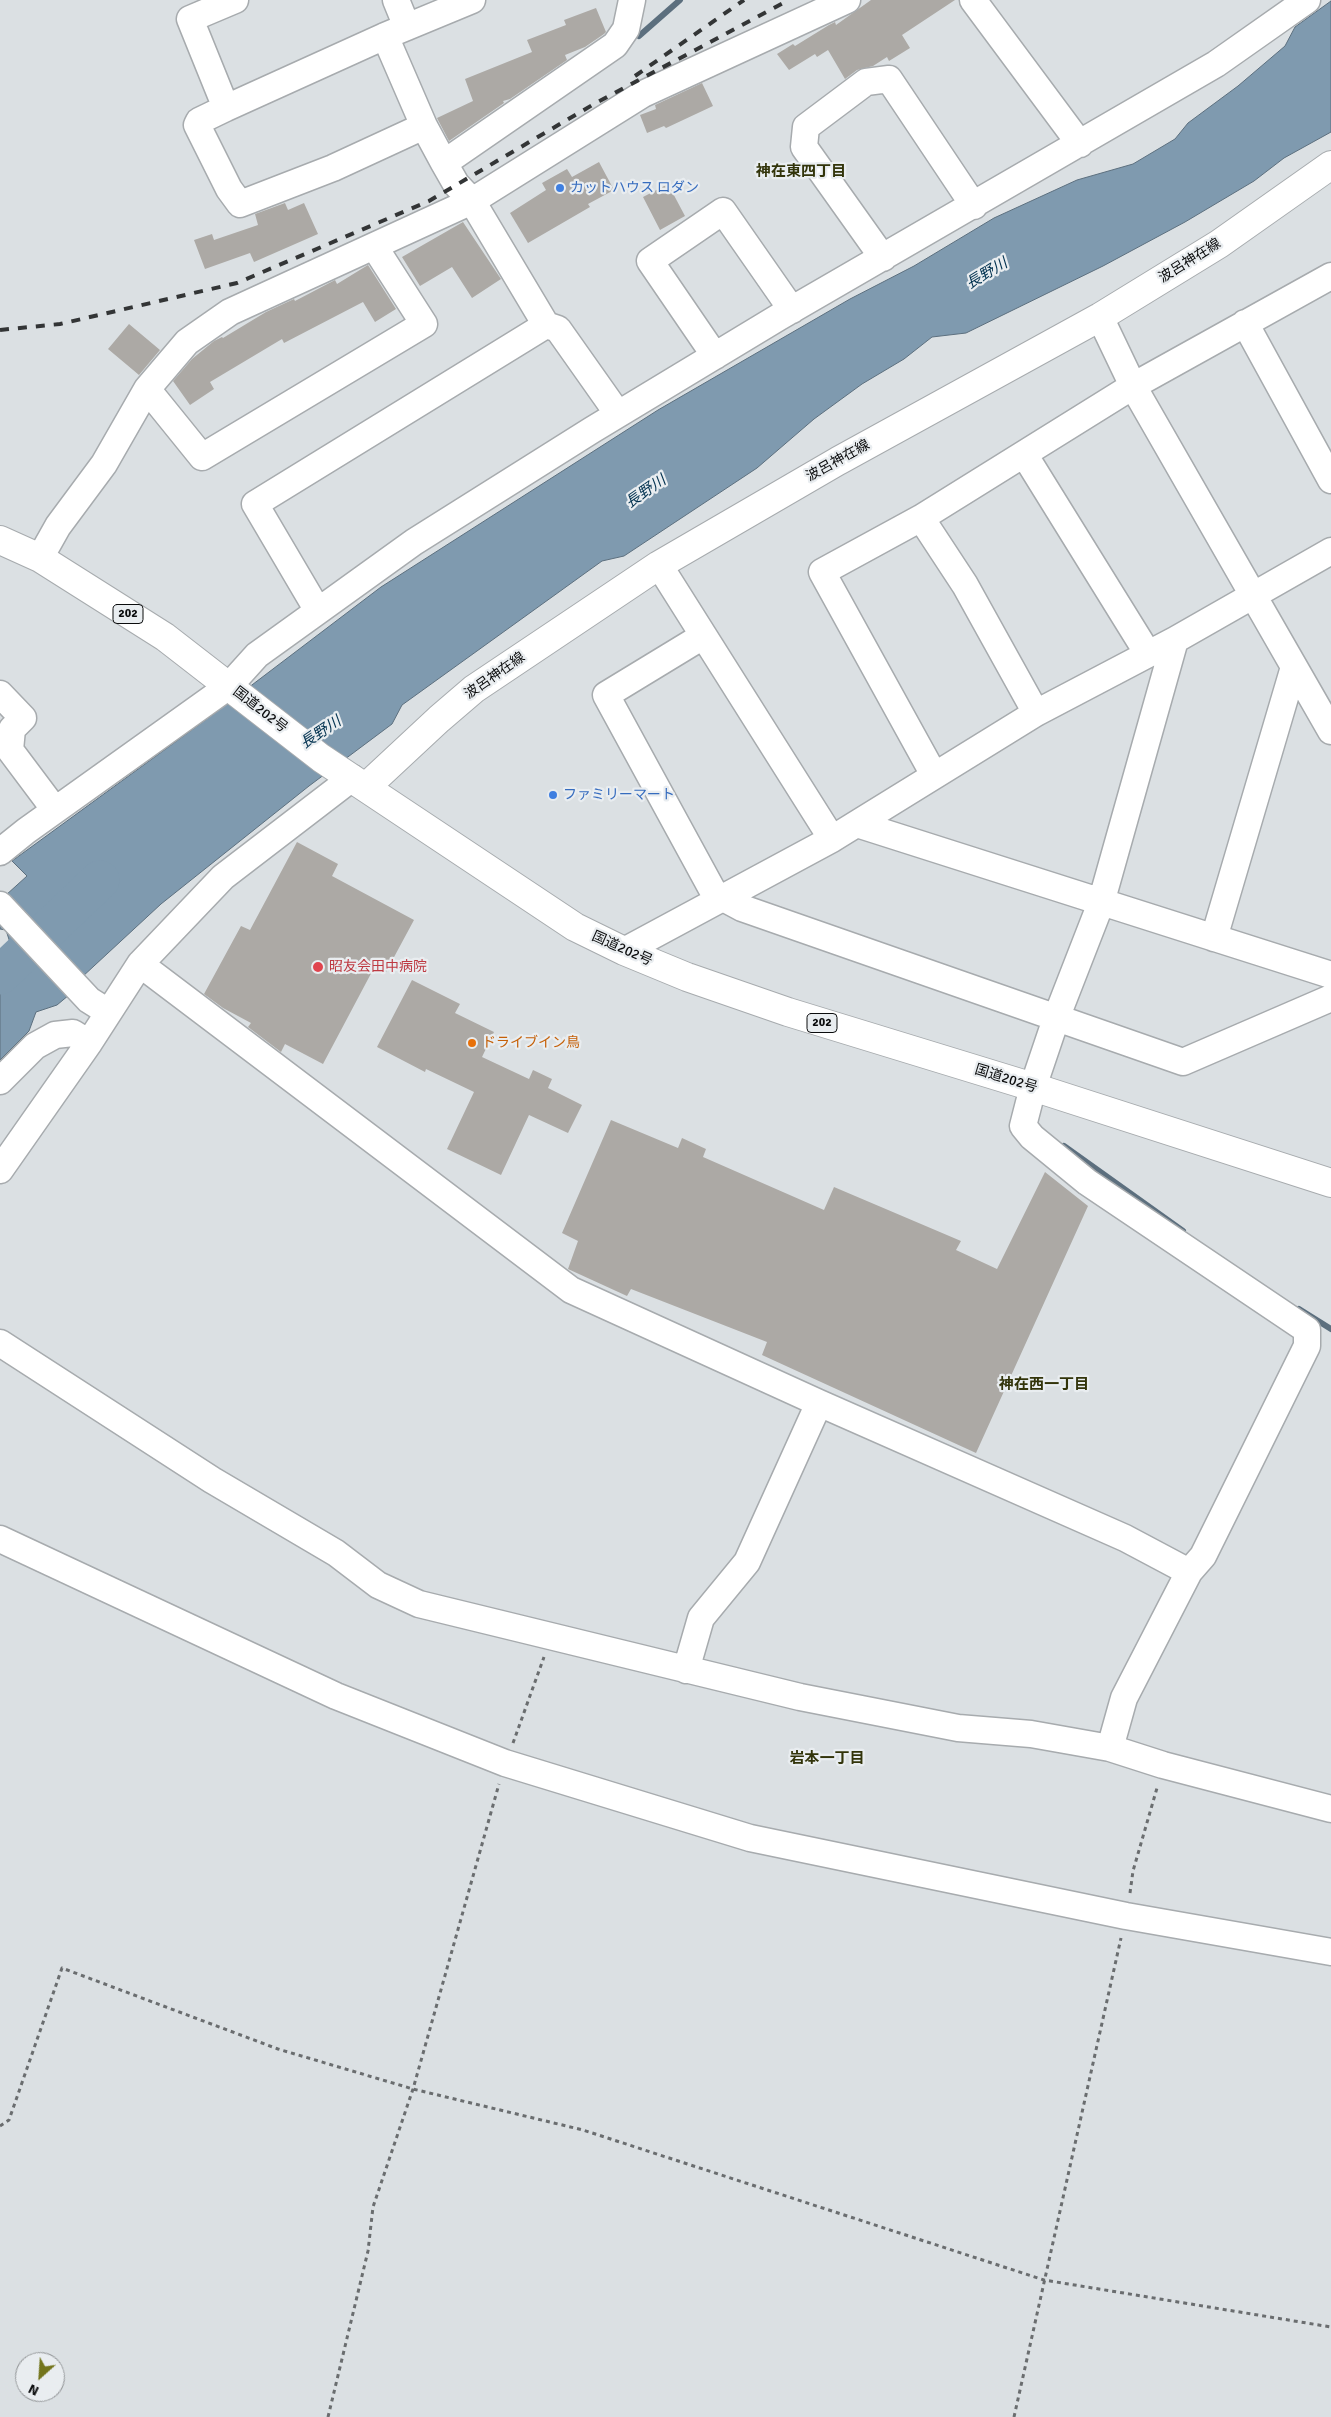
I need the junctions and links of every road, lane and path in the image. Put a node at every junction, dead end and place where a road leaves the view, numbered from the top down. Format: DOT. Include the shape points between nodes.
graph roads {
  1 [pos="235,0"];
  2 [pos="396,0"];
  3 [pos="472,0"];
  4 [pos="632,0"];
  5 [pos="847,0"];
  6 [pos="973,0"];
  7 [pos="1307,0"];
  8 [pos="396,31"];
  9 [pos="226,108"];
  10 [pos="424,126"];
  11 [pos="1080,144"];
  12 [pos="444,163"];
  13 [pos="1331,165"];
  14 [pos="472,201"];
  15 [pos="974,206"];
  16 [pos="374,246"];
  17 [pos="883,258"];
  18 [pos="1331,276"];
  19 [pos="792,310"];
  20 [pos="1100,317"];
  21 [pos="1245,323"];
  22 [pos="546,325"];
  23 [pos="715,356"];
  24 [pos="1133,386"];
  25 [pos="147,389"];
  26 [pos="618,414"];
  27 [pos="1024,454"];
  28 [pos="1331,480"];
  29 [pos="921,518"];
  30 [pos="0,540"];
  31 [pos="1331,551"];
  32 [pos="40,558"];
  33 [pos="659,565"];
  34 [pos="1252,595"];
  35 [pos="318,611"];
  36 [pos="703,636"];
  37 [pos="1175,640"];
  38 [pos="1148,654"];
  39 [pos="1294,667"];
  40 [pos="0,694"];
  41 [pos="239,694"];
  42 [pos="1036,714"];
  43 [pos="1331,732"];
  44 [pos="934,775"];
  45 [pos="359,783"];
  46 [pos="55,810"];
  47 [pos="856,824"];
  48 [pos="832,839"];
  49 [pos="0,852"];
  50 [pos="724,897"];
  51 [pos="1101,903"];
  52 [pos="0,905"];
  53 [pos="1214,938"];
  54 [pos="624,951"];
  55 [pos="140,964"];
  56 [pos="1329,966"];
  57 [pos="1331,998"];
  58 [pos="108,1012"];
  59 [pos="1057,1016"];
  60 [pos="89,1043"];
  61 [pos="0,1081"];
  62 [pos="1033,1087"];
  63 [pos="0,1170"];
  64 [pos="1331,1183"];
  65 [pos="0,1343"];
  66 [pos="819,1403"];
  67 [pos="0,1539"];
  68 [pos="1189,1572"];
  69 [pos="551,1638"];
  70 [pos="686,1670"];
  71 [pos="1110,1748"];
  72 [pos="505,1763"];
  73 [pos="1163,1765"];
  74 [pos="1331,1809"];
  75 [pos="1126,1916"];
  76 [pos="1331,1952"];
  77 [pos="414,2089"];
  78 [pos="0,2126"];
  79 [pos="1044,2280"];
  80 [pos="1331,2327"];
  81 [pos="328,2417"];
  82 [pos="1014,2417"];
  1 -- 9 [label="street" via="190,19"];
  2 -- 8 [label="street"];
  3 -- 8 [label="street"];
  4 -- 12 [label="street" via="626,29 615,45"];
  5 -- 14 [label="street" via="643,94"];
  6 -- 11 [label="street"];
  7 -- 11 [label="street" via="1216,64"];
  8 -- 9 [label="street"];
  8 -- 10 [label="street"];
  9 -- 10 [label="street" via="197,125 240,204 333,168"];
  10 -- 12 [label="street"];
  11 -- 15 [label="street"];
  12 -- 14 [label="street" via="456,184"];
  13 -- 20 [label="main road, 波呂神在線" via="1219,244"];
  14 -- 16 [label="street"];
  14 -- 22 [label="street"];
  15 -- 17 [label="street"];
  15 -- 17 [label="street" via="889,79 866,82 806,127 804,147"];
  16 -- 25 [label="street" via="230,312 188,342"];
  16 -- 25 [label="street" via="424,324 202,457"];
  17 -- 19 [label="street"];
  18 -- 21 [label="street"];
  19 -- 23 [label="street"];
  19 -- 23 [label="street" via="723,211 650,260"];
  20 -- 24 [label="street"];
  20 -- 33 [label="main road, 波呂神在線" via="838,460"];
  21 -- 24 [label="street"];
  21 -- 28 [label="street"];
  22 -- 26 [label="street" via="558,329"];
  22 -- 35 [label="street" via="255,504"];
  23 -- 26 [label="street"];
  24 -- 27 [label="street"];
  24 -- 34 [label="street"];
  25 -- 32 [label="street" via="104,464 58,526"];
  26 -- 35 [label="street" via="414,542"];
  27 -- 29 [label="street"];
  27 -- 38 [label="street"];
  29 -- 42 [label="street" via="965,586"];
  29 -- 44 [label="street" via="822,572"];
  30 -- 32 [label="main road, 国道202号 / 202"];
  31 -- 34 [label="street"];
  32 -- 41 [label="main road, 国道202号 / 202" via="165,637"];
  33 -- 36 [label="street"];
  33 -- 45 [label="main road, 波呂神在線" via="474,690"];
  34 -- 37 [label="street"];
  34 -- 39 [label="street"];
  35 -- 41 [label="street" via="257,655"];
  36 -- 48 [label="street"];
  36 -- 50 [label="street" via="606,695 714,893"];
  37 -- 38 [label="street"];
  37 -- 51 [label="street"];
  38 -- 42 [label="street"];
  39 -- 43 [label="street"];
  39 -- 53 [label="street"];
  40 -- 46 [label="street" via="23,718 12,729 10,750"];
  41 -- 45 [label="main road, 国道202号 / 202" via="321,758"];
  41 -- 46 [label="street"];
  42 -- 44 [label="street"];
  44 -- 47 [label="street"];
  45 -- 54 [label="main road, 国道202号 / 202" via="575,927"];
  45 -- 55 [label="street" via="223,877"];
  46 -- 49 [label="street"];
  47 -- 48 [label="street"];
  47 -- 51 [label="street"];
  48 -- 50 [label="street"];
  50 -- 54 [label="street"];
  50 -- 59 [label="street" via="742,908"];
  51 -- 53 [label="street"];
  51 -- 59 [label="street"];
  52 -- 58 [label="street" via="88,1000"];
  53 -- 56 [label="street"];
  54 -- 62 [label="main road, 国道202号 / 202" via="788,1012"];
  55 -- 58 [label="street"];
  55 -- 66 [label="street" via="571,1290"];
  57 -- 59 [label="street" via="1183,1062"];
  58 -- 60 [label="street"];
  59 -- 62 [label="street"];
  60 -- 61 [label="street" via="73,1033 55,1035 35,1046"];
  60 -- 63 [label="street"];
  62 -- 64 [label="main road, 国道202号 / 202"];
  62 -- 68 [label="street" via="1023,1126 1032,1137 1087,1182 1307,1330 1307,1346 1303,1355 1203,1556"];
  65 -- 69 [label="street" via="212,1480 336,1553 378,1585 419,1604"];
  66 -- 68 [label="street" via="1125,1538"];
  66 -- 70 [label="street" via="747,1562 701,1618"];
  67 -- 72 [label="street" via="336,1696"];
  68 -- 71 [label="street" via="1124,1698"];
  69 -- 70 [label="street"];
  69 -- 72 [label="path"];
  70 -- 71 [label="street" via="800,1697 958,1728 1030,1734"];
  71 -- 73 [label="street"];
  72 -- 75 [label="street" via="750,1838"];
  72 -- 77 [label="path"];
  73 -- 74 [label="street"];
  73 -- 75 [label="path" via="1133,1871"];
  75 -- 76 [label="street"];
  75 -- 79 [label="path"];
  77 -- 78 [label="path" via="278,2049 62,1968 9,2120"];
  77 -- 79 [label="path" via="583,2130"];
  77 -- 81 [label="path" via="373,2207 368,2251"];
  79 -- 80 [label="path"];
  79 -- 82 [label="path"];
}
